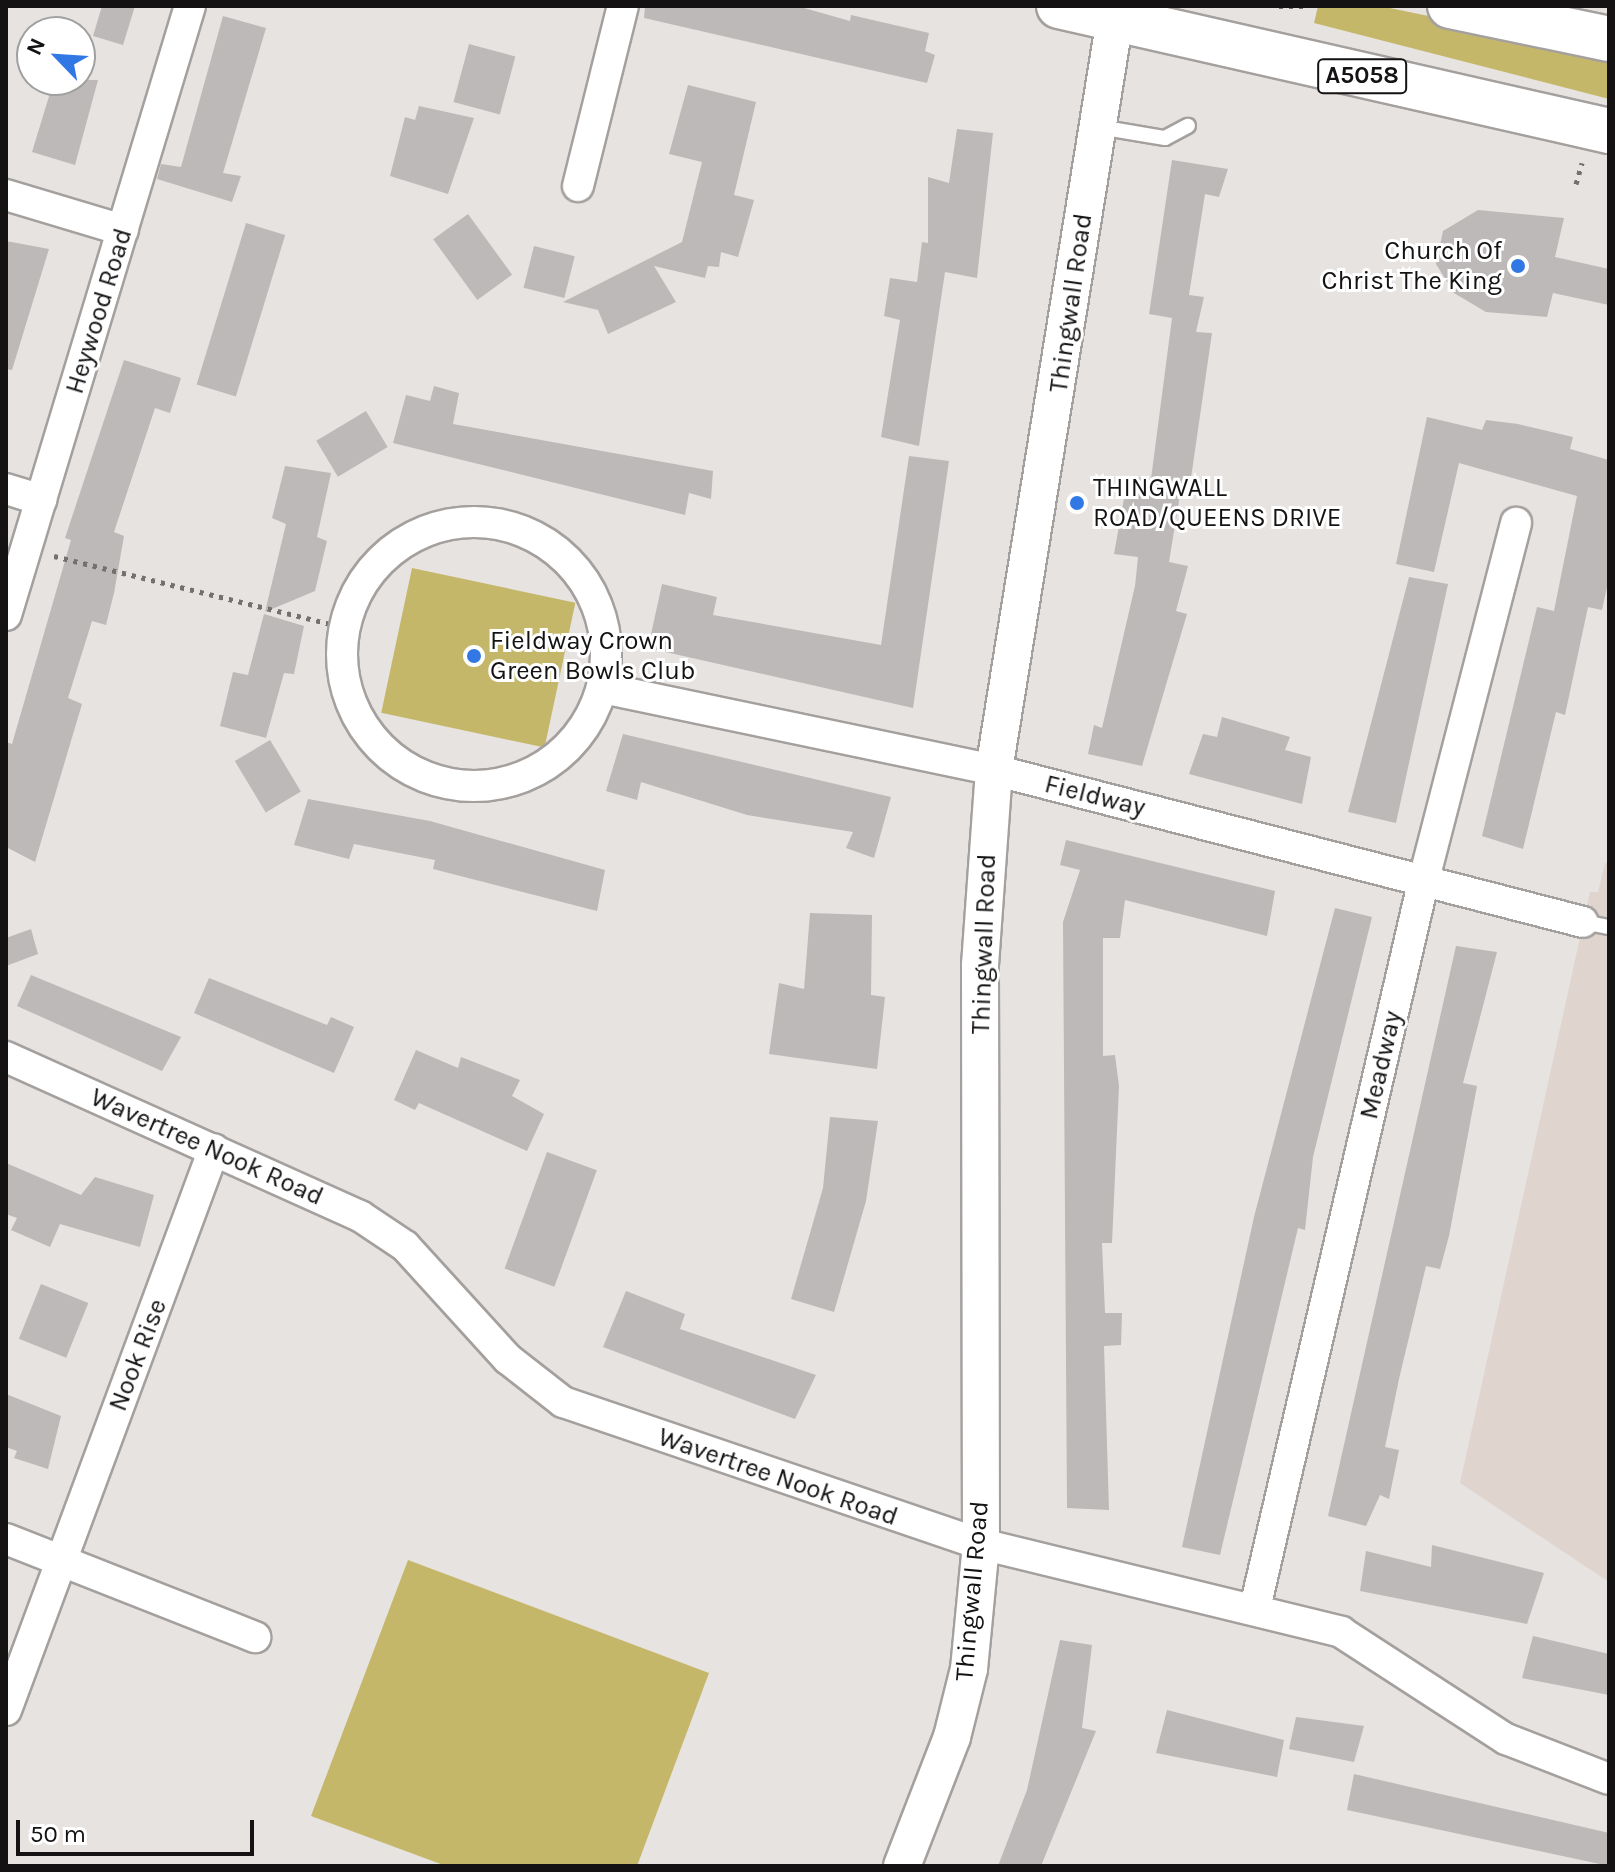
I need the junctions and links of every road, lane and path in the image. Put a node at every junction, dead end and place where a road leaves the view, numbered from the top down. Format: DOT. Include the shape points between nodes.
graph roads {
  1 [pos="190,6"];
  2 [pos="623,6"];
  3 [pos="1059,6"];
  4 [pos="1279,6"];
  5 [pos="1307,6"];
  6 [pos="1450,6"];
  7 [pos="1116,13"];
  8 [pos="1609,39"];
  9 [pos="1095,126"];
  10 [pos="1188,126"];
  11 [pos="1597,142"];
  12 [pos="1576,184"];
  13 [pos="578,186"];
  14 [pos="6,195"];
  15 [pos="123,230"];
  16 [pos="6,489"];
  17 [pos="41,500"];
  18 [pos="1516,523"];
  19 [pos="26,549"];
  20 [pos="6,615"];
  21 [pos="343,627"];
  22 [pos="602,688"];
  23 [pos="994,770"];
  24 [pos="1424,879"];
  25 [pos="1596,925"];
  26 [pos="6,1057"];
  27 [pos="214,1149"];
  28 [pos="6,1539"];
  29 [pos="981,1544"];
  30 [pos="66,1562"];
  31 [pos="1255,1608"];
  32 [pos="255,1637"];
  33 [pos="6,1710"];
  34 [pos="1609,1779"];
  35 [pos="902,1866"];
  1 -- 15 [label="street, Heywood Road"];
  2 -- 13 [label="street"];
  3 -- 7 [label="highway, A5058"];
  4 -- 5 [label="path"];
  6 -- 8 [label="highway"];
  7 -- 9 [label="street, Thingwall Road"];
  7 -- 11 [label="highway, A5058"];
  9 -- 10 [label="lane" via="1165,138"];
  9 -- 23 [label="street, Thingwall Road" via="1077,282"];
  11 -- 12 [label="path"];
  14 -- 15 [label="street"];
  15 -- 17 [label="street, Heywood Road"];
  16 -- 17 [label="street"];
  17 -- 19 [label="street, Heywood Road"];
  18 -- 24 [label="street, Meadway"];
  19 -- 20 [label="street, Heywood Road"];
  19 -- 21 [label="path"];
  21 -- 22 [label="street" via="342,673 356,716 383,752 421,776 466,787 511,782 551,762 583,729"];
  21 -- 22 [label="street" via="358,588 397,547 462,521 504,524 543,540 575,568 597,604 606,646"];
  22 -- 23 [label="street, Fieldway"];
  23 -- 24 [label="street, Fieldway"];
  23 -- 29 [label="street, Thingwall Road" via="980,965"];
  24 -- 25 [label="street, Fieldway"];
  24 -- 31 [label="street, Meadway"];
  26 -- 27 [label="street, Wavertree Nook Road"];
  27 -- 29 [label="street, Wavertree Nook Road" via="360,1216 405,1246 508,1359 563,1402"];
  27 -- 30 [label="street, Nook Rise"];
  28 -- 30 [label="street"];
  29 -- 31 [label="street, Wavertree Nook Road"];
  29 -- 35 [label="street, Thingwall Road" via="969,1669 952,1737"];
  30 -- 32 [label="street"];
  30 -- 33 [label="street, Nook Rise"];
  31 -- 34 [label="street, Wavertree Nook Road" via="1341,1632 1506,1739"];
}
